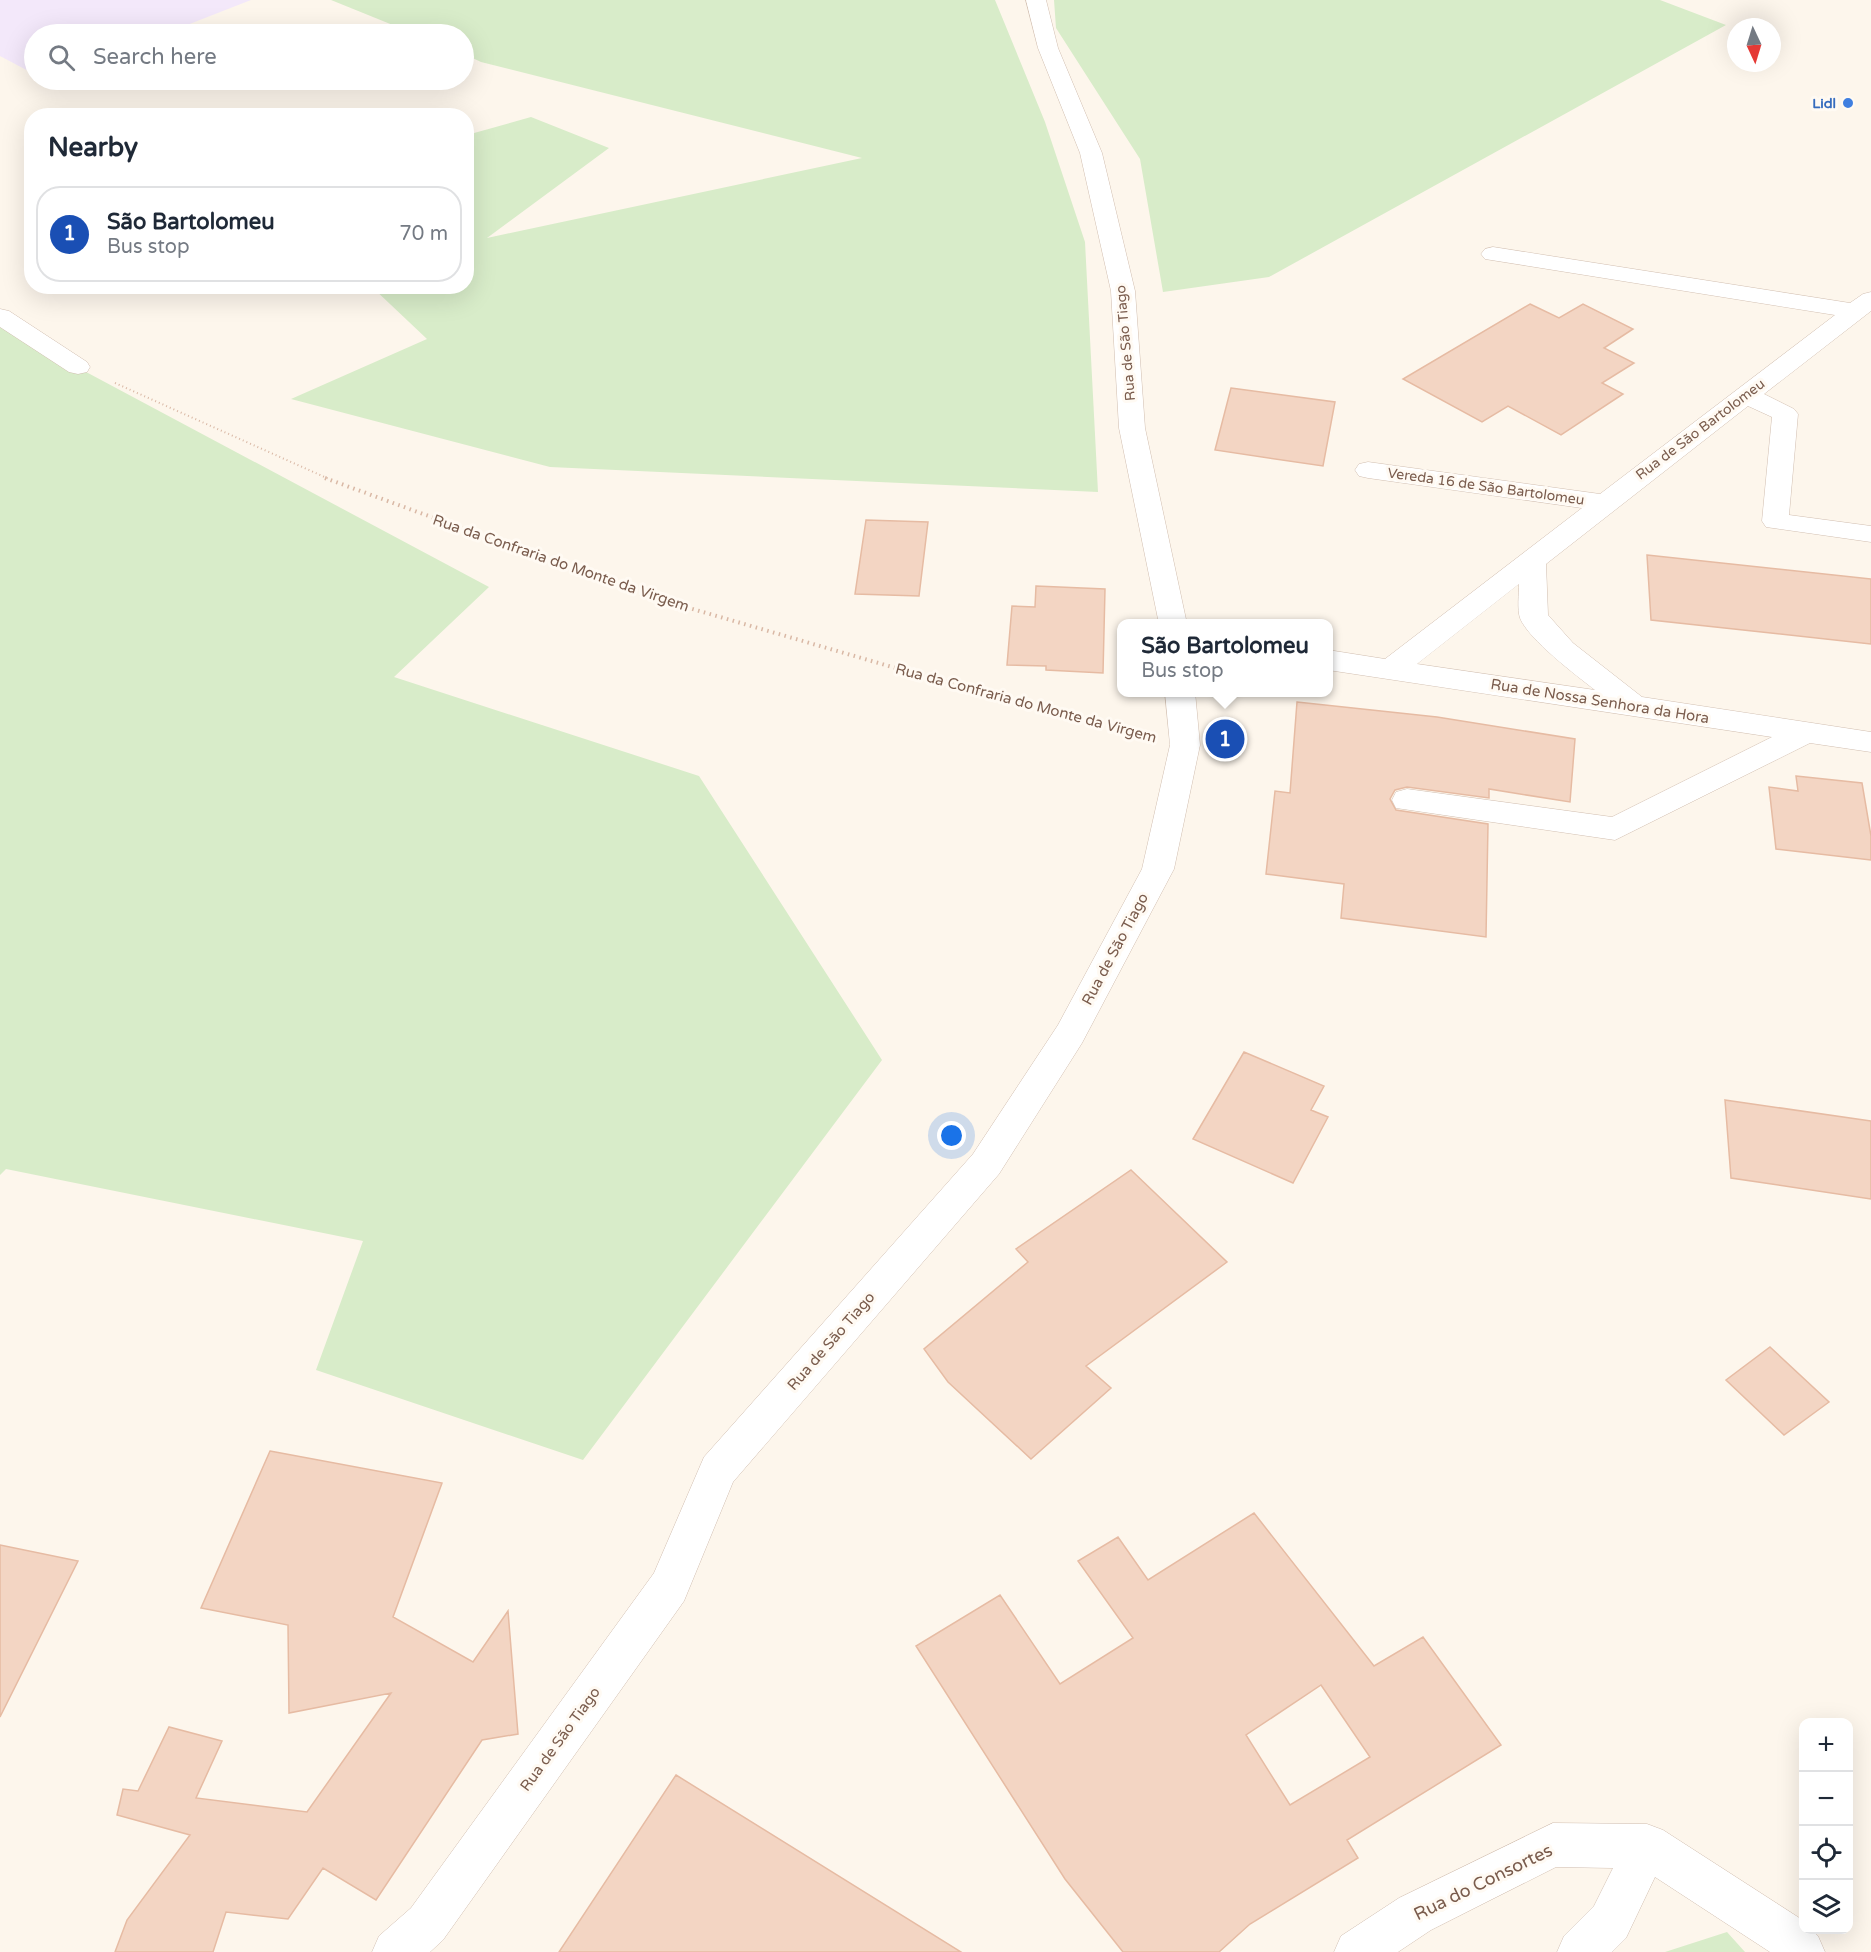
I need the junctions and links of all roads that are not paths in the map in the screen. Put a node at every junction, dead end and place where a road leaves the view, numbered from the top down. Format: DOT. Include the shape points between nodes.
graph roads {
  1 [pos="1036,0"];
  2 [pos="1493,254"];
  3 [pos="1863,305"];
  4 [pos="0,316"];
  5 [pos="78,367"];
  6 [pos="1745,395"];
  7 [pos="1368,470"];
  8 [pos="1603,503"];
  9 [pos="1871,534"];
  10 [pos="1532,562"];
  11 [pos="1172,619"];
  12 [pos="1333,661"];
  13 [pos="1390,670"];
  14 [pos="1180,697"];
  15 [pos="1633,705"];
  16 [pos="1803,734"];
  17 [pos="1871,742"];
  18 [pos="1407,800"];
  19 [pos="1647,1846"];
  20 [pos="395,1952"];
  21 [pos="1357,1952"];
  22 [pos="1580,1952"];
  23 [pos="1802,1952"];
  1 -- 11 [label="street, Rua de São Tiago" via="1048,48 1091,153 1123,291 1132,428"];
  2 -- 3 [label="street"];
  3 -- 6 [label="street, Rua de São Bartolomeu"];
  4 -- 5 [label="street"];
  6 -- 8 [label="street, Rua de São Bartolomeu"];
  6 -- 9 [label="street" via="1785,414 1775,521"];
  7 -- 8 [label="street, Vereda 16 de São Bartolomeu"];
  8 -- 10 [label="street, Rua de São Bartolomeu"];
  10 -- 13 [label="street, Rua de São Bartolomeu"];
  10 -- 15 [label="street" via="1534,617 1563,650"];
  12 -- 13 [label="street, Rua de Nossa Senhora da Hora"];
  13 -- 15 [label="street, Rua de Nossa Senhora da Hora"];
  14 -- 20 [label="street, Rua de São Tiago" via="1185,745 1158,869 1070,1034 986,1164 718,1470 669,1587 427,1924"];
  15 -- 16 [label="street, Rua de Nossa Senhora da Hora"];
  16 -- 17 [label="street, Rua de Nossa Senhora da Hora"];
  16 -- 18 [label="street" via="1615,829"];
  19 -- 21 [label="street, Rua do Consortes" via="1554,1845 1415,1914"];
  19 -- 22 [label="street" via="1610,1923"];
  19 -- 23 [label="street" via="1785,1935"];
}
